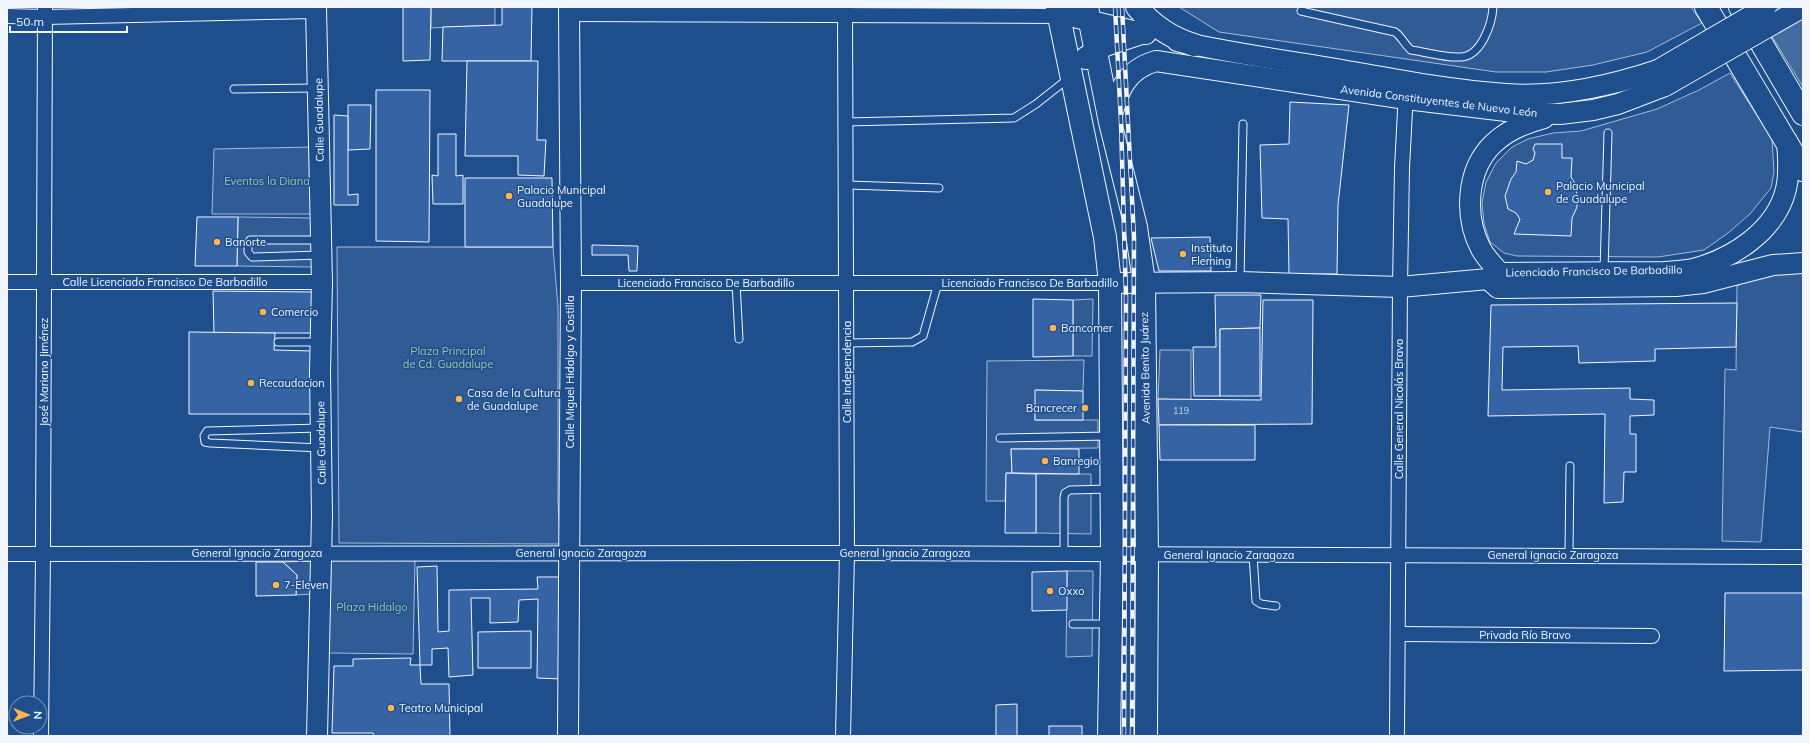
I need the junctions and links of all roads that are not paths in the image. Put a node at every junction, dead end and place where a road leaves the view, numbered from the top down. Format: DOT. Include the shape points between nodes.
graph roads {
  1 [pos="1137,7"];
  2 [pos="1493,7"];
  3 [pos="1706,7"];
  4 [pos="1740,7"];
  5 [pos="1766,7"];
  6 [pos="1803,7"];
  7 [pos="316,9"];
  8 [pos="569,10"];
  9 [pos="845,11"];
  10 [pos="940,11"];
  11 [pos="1058,11"];
  12 [pos="1301,11"];
  13 [pos="45,12"];
  14 [pos="1088,14"];
  15 [pos="7,16"];
  16 [pos="1141,33"];
  17 [pos="1194,45"];
  18 [pos="1097,49"];
  19 [pos="1072,76"];
  20 [pos="1662,78"];
  21 [pos="318,88"];
  22 [pos="234,89"];
  23 [pos="1406,90"];
  24 [pos="1560,114"];
  25 [pos="1803,114"];
  26 [pos="846,122"];
  27 [pos="1110,122"];
  28 [pos="1243,124"];
  29 [pos="1608,133"];
  30 [pos="1787,141"];
  31 [pos="1803,170"];
  32 [pos="847,184"];
  33 [pos="939,188"];
  34 [pos="321,247"];
  35 [pos="1803,263"];
  36 [pos="1604,271"];
  37 [pos="1495,280"];
  38 [pos="7,282"];
  39 [pos="44,282"];
  40 [pos="322,282"];
  41 [pos="1144,282"];
  42 [pos="1240,282"];
  43 [pos="571,283"];
  44 [pos="736,283"];
  45 [pos="847,283"];
  46 [pos="938,283"];
  47 [pos="1110,283"];
  48 [pos="1400,287"];
  49 [pos="739,339"];
  50 [pos="278,342"];
  51 [pos="321,342"];
  52 [pos="847,343"];
  53 [pos="321,428"];
  54 [pos="1111,436"];
  55 [pos="1000,438"];
  56 [pos="322,448"];
  57 [pos="1570,466"];
  58 [pos="1111,489"];
  59 [pos="321,553"];
  60 [pos="570,553"];
  61 [pos="847,553"];
  62 [pos="7,554"];
  63 [pos="44,554"];
  64 [pos="1064,554"];
  65 [pos="1112,554"];
  66 [pos="1147,555"];
  67 [pos="1253,555"];
  68 [pos="1399,555"];
  69 [pos="1569,555"];
  70 [pos="1803,557"];
  71 [pos="1276,606"];
  72 [pos="1073,624"];
  73 [pos="1110,624"];
  74 [pos="1399,634"];
  75 [pos="1652,636"];
  76 [pos="41,736"];
  77 [pos="318,736"];
  78 [pos="568,736"];
  79 [pos="843,736"];
  80 [pos="1109,736"];
  81 [pos="1146,736"];
  82 [pos="1397,736"];
  1 -- 17 [label="main road" via="1161,29 1179,40"];
  2 -- 12 [label="lane" via="1492,20 1480,44 1470,54 1461,57 1411,50 1395,32"];
  3 -- 30 [label="main road"];
  4 -- 25 [label="main road"];
  5 -- 20 [label="street, Avenida Constituyentes de Nuevo León, bridge"];
  6 -- 20 [label="street, Avenida Constituyentes de Nuevo León, bridge"];
  7 -- 13 [label="street"];
  7 -- 21 [label="street, Calle Guadalupe"];
  8 -- 9 [label="street"];
  8 -- 43 [label="street, Calle Miguel Hidalgo y Costilla"];
  9 -- 10 [label="street"];
  9 -- 26 [label="street, Calle Independencia"];
  10 -- 11 [label="street"];
  11 -- 14 [label="street, Avenida Constituyentes de Nuevo León"];
  11 -- 19 [label="main road"];
  13 -- 15 [label="street"];
  13 -- 39 [label="street, José Mariano Jiménez"];
  14 -- 16 [label="street, Avenida Constituyentes de Nuevo León"];
  14 -- 18 [label="main road, Avenida Benito Juárez"];
  16 -- 17 [label="street, Avenida Constituyentes de Nuevo León"];
  16 -- 18 [label="main road"];
  17 -- 23 [label="street, Avenida Constituyentes de Nuevo León"];
  18 -- 19 [label="main road" via="1082,62"];
  18 -- 27 [label="main road, Avenida Benito Juárez"];
  19 -- 26 [label="lane" via="1014,118"];
  19 -- 47 [label="main road" via="1105,237"];
  20 -- 23 [label="street, Avenida Constituyentes de Nuevo León" via="1532,94"];
  20 -- 24 [label="street, Avenida Constituyentes de Nuevo León" via="1618,104"];
  21 -- 22 [label="lane"];
  21 -- 34 [label="street, Calle Guadalupe"];
  23 -- 24 [label="street, Avenida Constituyentes de Nuevo León" via="1523,113"];
  23 -- 27 [label="street, Avenida Constituyentes de Nuevo León" via="1156,62 1136,69 1129,78 1119,94"];
  23 -- 48 [label="street, Calle General Nicolás Bravo"];
  24 -- 37 [label="street" via="1521,125 1500,138 1484,155 1476,172 1470,196 1472,225"];
  26 -- 32 [label="street, Calle Independencia"];
  27 -- 41 [label="main road, Avenida Benito Juárez" via="1136,227"];
  28 -- 42 [label="lane"];
  29 -- 36 [label="lane"];
  30 -- 31 [label="main road"];
  30 -- 36 [label="street, Licenciado Francisco De Barbadillo" via="1789,171 1786,191 1770,221 1747,243 1724,258 1691,270"];
  32 -- 33 [label="lane"];
  32 -- 45 [label="street, Calle Independencia"];
  34 -- 34 [label="lane" via="252,240 248,244 248,254 252,257"];
  34 -- 40 [label="street, Calle Guadalupe"];
  35 -- 37 [label="street, Licenciado Francisco De Barbadillo" via="1773,265 1714,281 1676,286"];
  36 -- 37 [label="street, Licenciado Francisco De Barbadillo"];
  37 -- 48 [label="street, Licenciado Francisco De Barbadillo"];
  38 -- 39 [label="street, Calle Licenciado Francisco De Barbadillo"];
  39 -- 40 [label="street, Calle Licenciado Francisco De Barbadillo"];
  39 -- 63 [label="street, José Mariano Jiménez"];
  40 -- 51 [label="street, Calle Guadalupe"];
  41 -- 42 [label="street, Licenciado Francisco De Barbadillo"];
  41 -- 47 [label="street, Licenciado Francisco De Barbadillo"];
  41 -- 66 [label="main road, Avenida Benito Juárez"];
  42 -- 48 [label="street, Licenciado Francisco De Barbadillo"];
  43 -- 44 [label="street, Licenciado Francisco De Barbadillo"];
  43 -- 60 [label="street, Calle Miguel Hidalgo y Costilla"];
  44 -- 45 [label="street, Licenciado Francisco De Barbadillo"];
  44 -- 49 [label="lane"];
  45 -- 46 [label="street, Licenciado Francisco De Barbadillo"];
  45 -- 52 [label="street, Calle Independencia"];
  46 -- 47 [label="street, Licenciado Francisco De Barbadillo"];
  46 -- 52 [label="lane" via="923,336 912,342"];
  47 -- 54 [label="main road"];
  48 -- 68 [label="street, Calle General Nicolás Bravo"];
  50 -- 51 [label="lane"];
  51 -- 53 [label="street, Calle Guadalupe"];
  52 -- 61 [label="street, Calle Independencia"];
  53 -- 56 [label="street, Calle Guadalupe"];
  53 -- 56 [label="lane" via="207,431 204,436 205,442 210,443"];
  54 -- 55 [label="lane"];
  54 -- 58 [label="main road"];
  56 -- 59 [label="street, Calle Guadalupe"];
  57 -- 69 [label="lane"];
  58 -- 64 [label="lane" via="1070,490 1065,493"];
  58 -- 65 [label="main road"];
  59 -- 60 [label="street, General Ignacio Zaragoza"];
  59 -- 63 [label="street, General Ignacio Zaragoza"];
  59 -- 77 [label="street, Calle Guadalupe"];
  60 -- 61 [label="street, General Ignacio Zaragoza"];
  60 -- 78 [label="street, Calle Miguel Hidalgo y Costilla"];
  61 -- 64 [label="street, General Ignacio Zaragoza"];
  61 -- 79 [label="street, Calle Independencia"];
  62 -- 63 [label="street, General Ignacio Zaragoza"];
  63 -- 76 [label="street, José Mariano Jiménez"];
  64 -- 65 [label="street, General Ignacio Zaragoza"];
  65 -- 66 [label="street, General Ignacio Zaragoza"];
  65 -- 73 [label="main road"];
  66 -- 67 [label="street, General Ignacio Zaragoza"];
  66 -- 81 [label="main road, Avenida Benito Juárez"];
  67 -- 68 [label="street, General Ignacio Zaragoza"];
  67 -- 71 [label="lane" via="1256,601"];
  68 -- 69 [label="street, General Ignacio Zaragoza"];
  68 -- 74 [label="street, Calle General Nicolás Bravo"];
  69 -- 70 [label="street, General Ignacio Zaragoza"];
  72 -- 73 [label="lane"];
  73 -- 80 [label="main road"];
  74 -- 75 [label="street, Privada Río Bravo"];
  74 -- 82 [label="street, Calle General Nicolás Bravo"];
}
